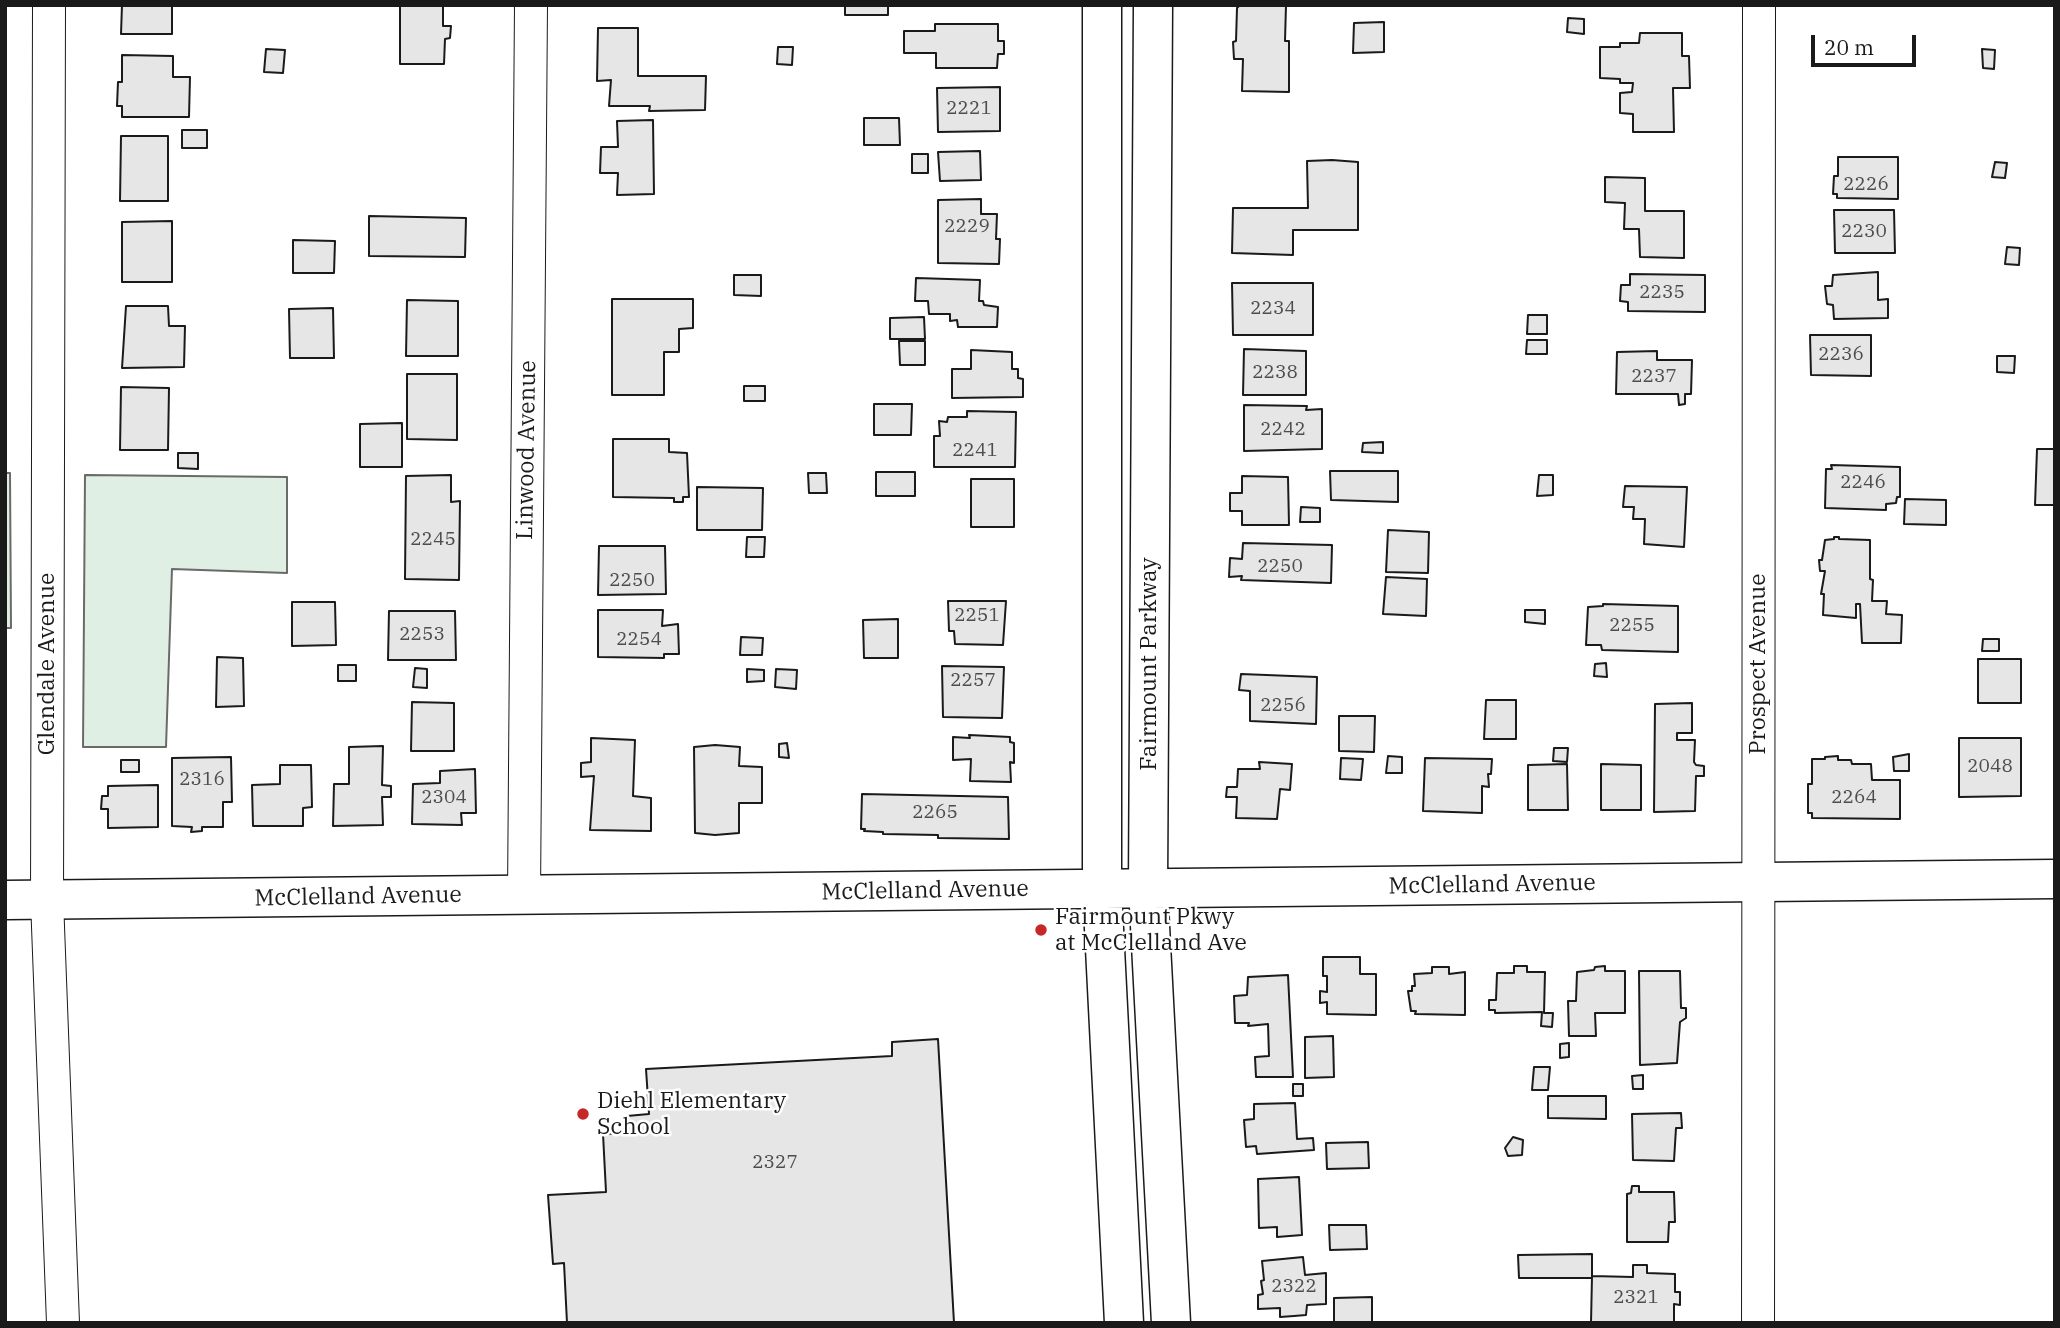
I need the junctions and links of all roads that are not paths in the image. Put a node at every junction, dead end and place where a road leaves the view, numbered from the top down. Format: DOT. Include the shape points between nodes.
graph roads {
  1 [pos="49,5"];
  2 [pos="531,5"];
  3 [pos="1102,5"];
  4 [pos="1153,5"];
  5 [pos="1759,5"];
  6 [pos="2055,879"];
  7 [pos="1758,882"];
  8 [pos="1148,888"];
  9 [pos="1102,889"];
  10 [pos="524,895"];
  11 [pos="5,900"];
  12 [pos="47,900"];
  13 [pos="63,1323"];
  14 [pos="1124,1323"];
  15 [pos="1171,1323"];
  16 [pos="1758,1323"];
  1 -- 12 [label="street, Glendale Avenue"];
  2 -- 10 [label="street, Linwood Avenue"];
  3 -- 9 [label="street, Fairmount Parkway"];
  4 -- 8 [label="street, Fairmount Parkway"];
  5 -- 7 [label="street, Prospect Avenue"];
  6 -- 7 [label="street, McClelland Avenue"];
  7 -- 8 [label="street, McClelland Avenue"];
  7 -- 16 [label="street, Prospect Avenue"];
  8 -- 9 [label="street, McClelland Avenue"];
  8 -- 15 [label="street, Fairmount Parkway"];
  9 -- 10 [label="street, McClelland Avenue"];
  9 -- 14 [label="street, Fairmount Parkway"];
  10 -- 12 [label="street, McClelland Avenue"];
  11 -- 12 [label="street, McClelland Avenue"];
  12 -- 13 [label="street, Glendale Avenue"];
}
